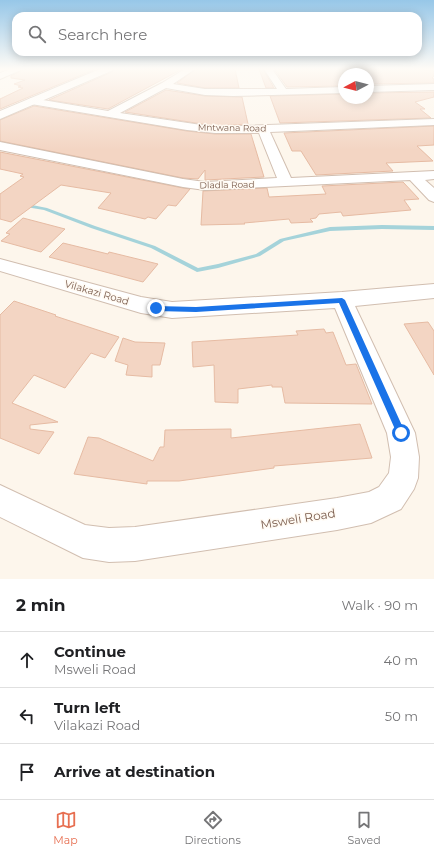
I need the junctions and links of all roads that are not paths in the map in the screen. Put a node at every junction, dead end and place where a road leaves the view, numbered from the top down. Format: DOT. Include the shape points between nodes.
graph roads {
  1 [pos="45,96"];
  2 [pos="144,96"];
  3 [pos="31,102"];
  4 [pos="109,114"];
  5 [pos="0,115"];
  6 [pos="434,122"];
  7 [pos="263,129"];
  8 [pos="0,146"];
  9 [pos="434,175"];
  10 [pos="414,176"];
  11 [pos="286,183"];
  12 [pos="434,197"];
  13 [pos="0,265"];
  14 [pos="434,291"];
  15 [pos="342,300"];
  16 [pos="0,501"];
  1 -- 3 [label="street"];
  2 -- 4 [label="street"];
  3 -- 4 [label="street, Mntwana Road"];
  3 -- 5 [label="street"];
  4 -- 7 [label="street, Mntwana Road" via="197,128"];
  6 -- 7 [label="street, Mntwana Road"];
  7 -- 11 [label="street"];
  8 -- 11 [label="street, Dladla Road" via="197,185"];
  9 -- 10 [label="street, Dladla Road"];
  10 -- 11 [label="street, Dladla Road"];
  10 -- 12 [label="street"];
  13 -- 15 [label="street, Vilakazi Road" via="156,308 196,310"];
  14 -- 15 [label="street, Vilakazi Road"];
  15 -- 16 [label="street, Msweli Road" via="401,433 405,457 403,478 390,498 371,507 337,514 135,544 109,545 83,541"];
}
